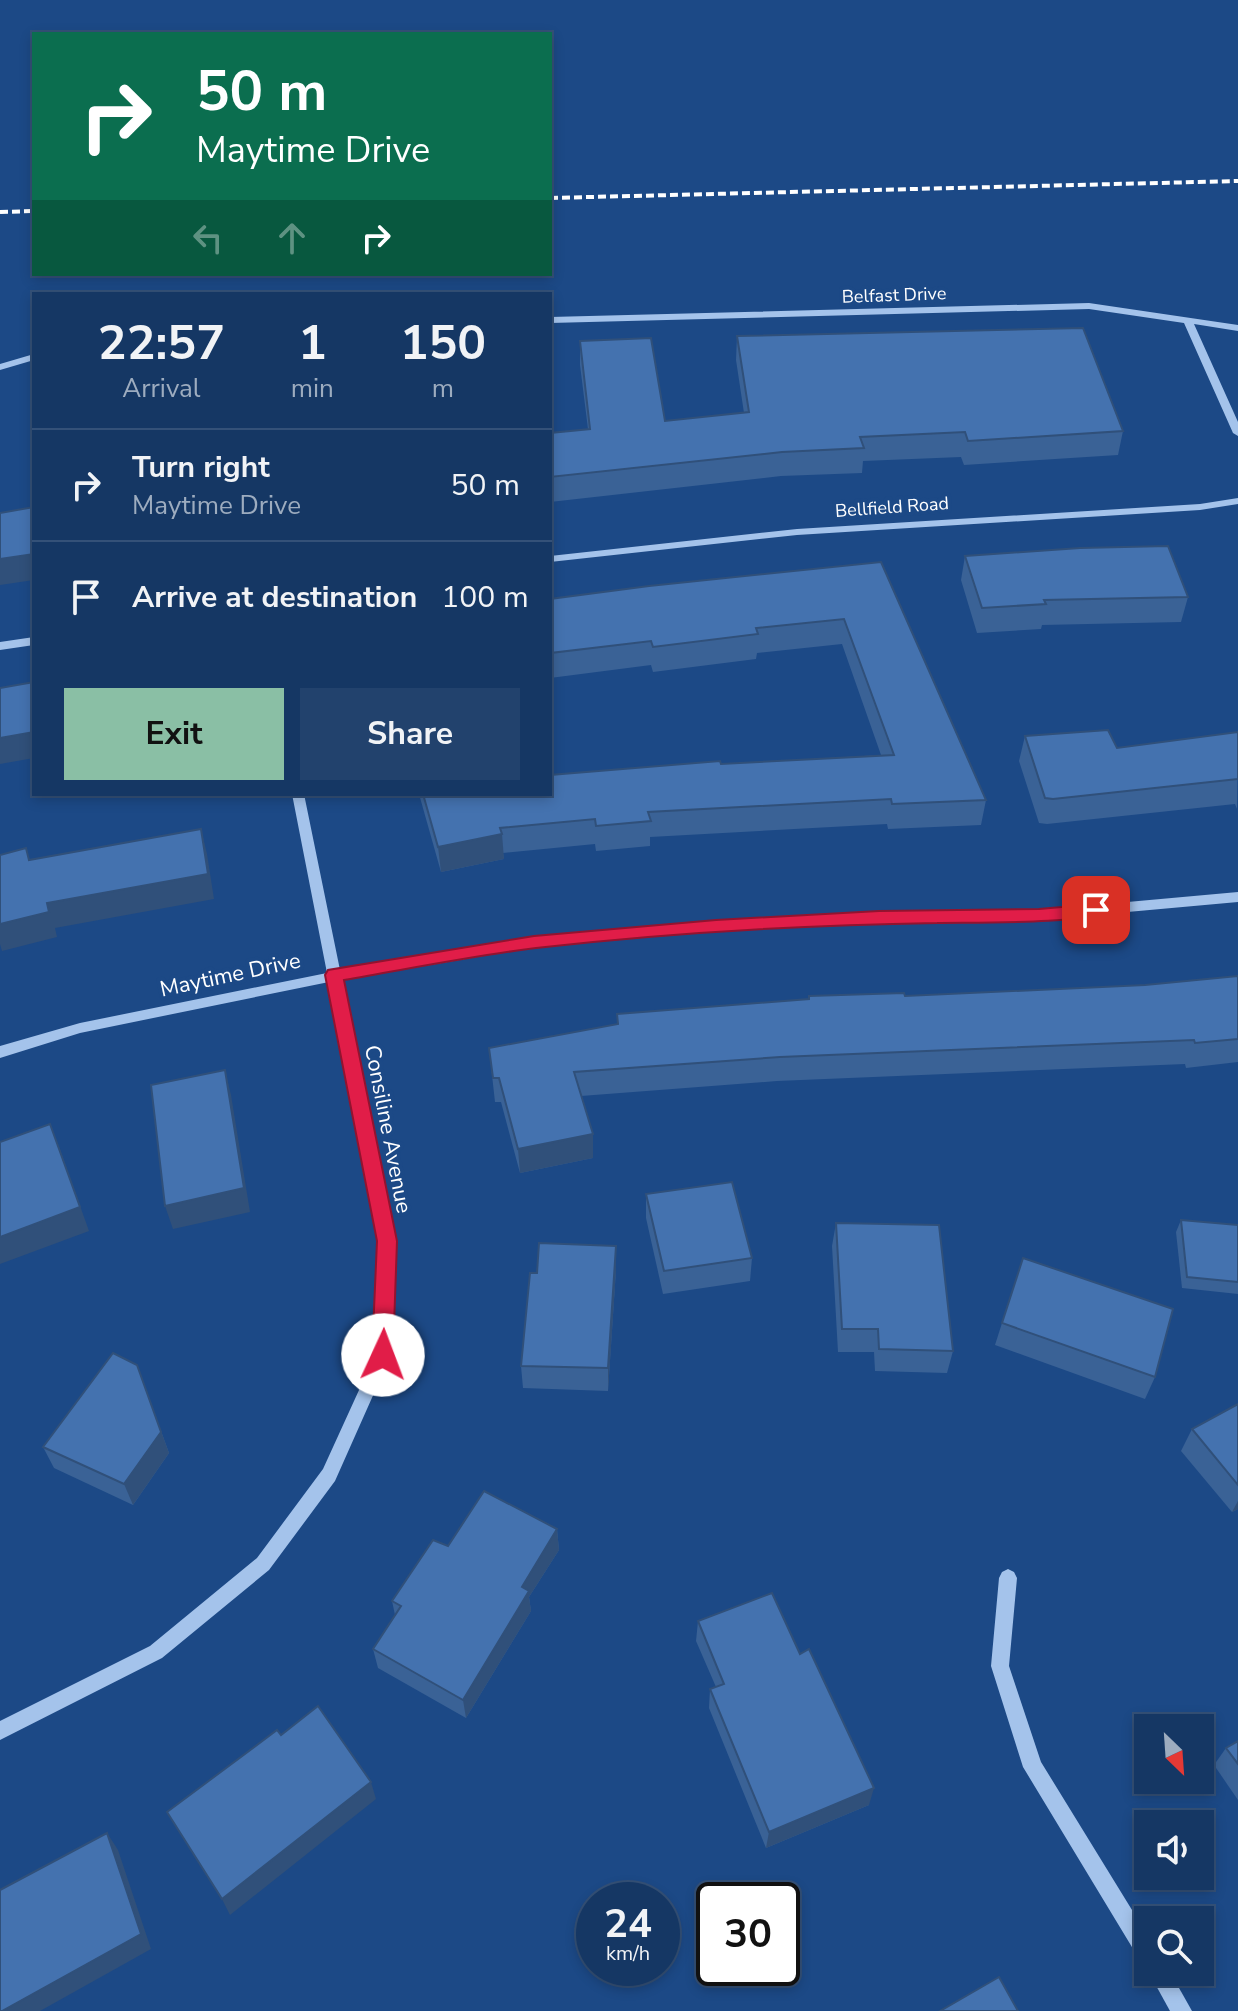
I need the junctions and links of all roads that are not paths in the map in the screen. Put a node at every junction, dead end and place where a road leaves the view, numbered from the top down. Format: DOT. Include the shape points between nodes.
graph roads {
  1 [pos="1187,319"];
  2 [pos="552,320"];
  3 [pos="1238,328"];
  4 [pos="32,358"];
  5 [pos="0,367"];
  6 [pos="1238,433"];
  7 [pos="1238,501"];
  8 [pos="552,559"];
  9 [pos="32,641"];
  10 [pos="0,646"];
  11 [pos="298,796"];
  12 [pos="1238,897"];
  13 [pos="334,975"];
  14 [pos="0,1052"];
  15 [pos="1008,1578"];
  16 [pos="0,1731"];
  17 [pos="1134,1932"];
  18 [pos="1167,1986"];
  19 [pos="1182,2011"];
  1 -- 2 [label="street, Belfast Drive" via="1089,306"];
  1 -- 3 [label="street, Belfast Drive"];
  1 -- 6 [label="street"];
  4 -- 5 [label="street"];
  7 -- 8 [label="street, Bellfield Road" via="797,532"];
  9 -- 10 [label="street"];
  11 -- 13 [label="street, Consiline Avenue"];
  12 -- 13 [label="street, Maytime Drive" via="1039,915 879,917 534,942"];
  13 -- 14 [label="street, Maytime Drive" via="80,1028"];
  13 -- 16 [label="street, Consiline Avenue" via="387,1241 383,1355 329,1475 263,1564 156,1652"];
  15 -- 17 [label="street" via="1000,1666 1033,1767"];
  18 -- 19 [label="street"];
}
